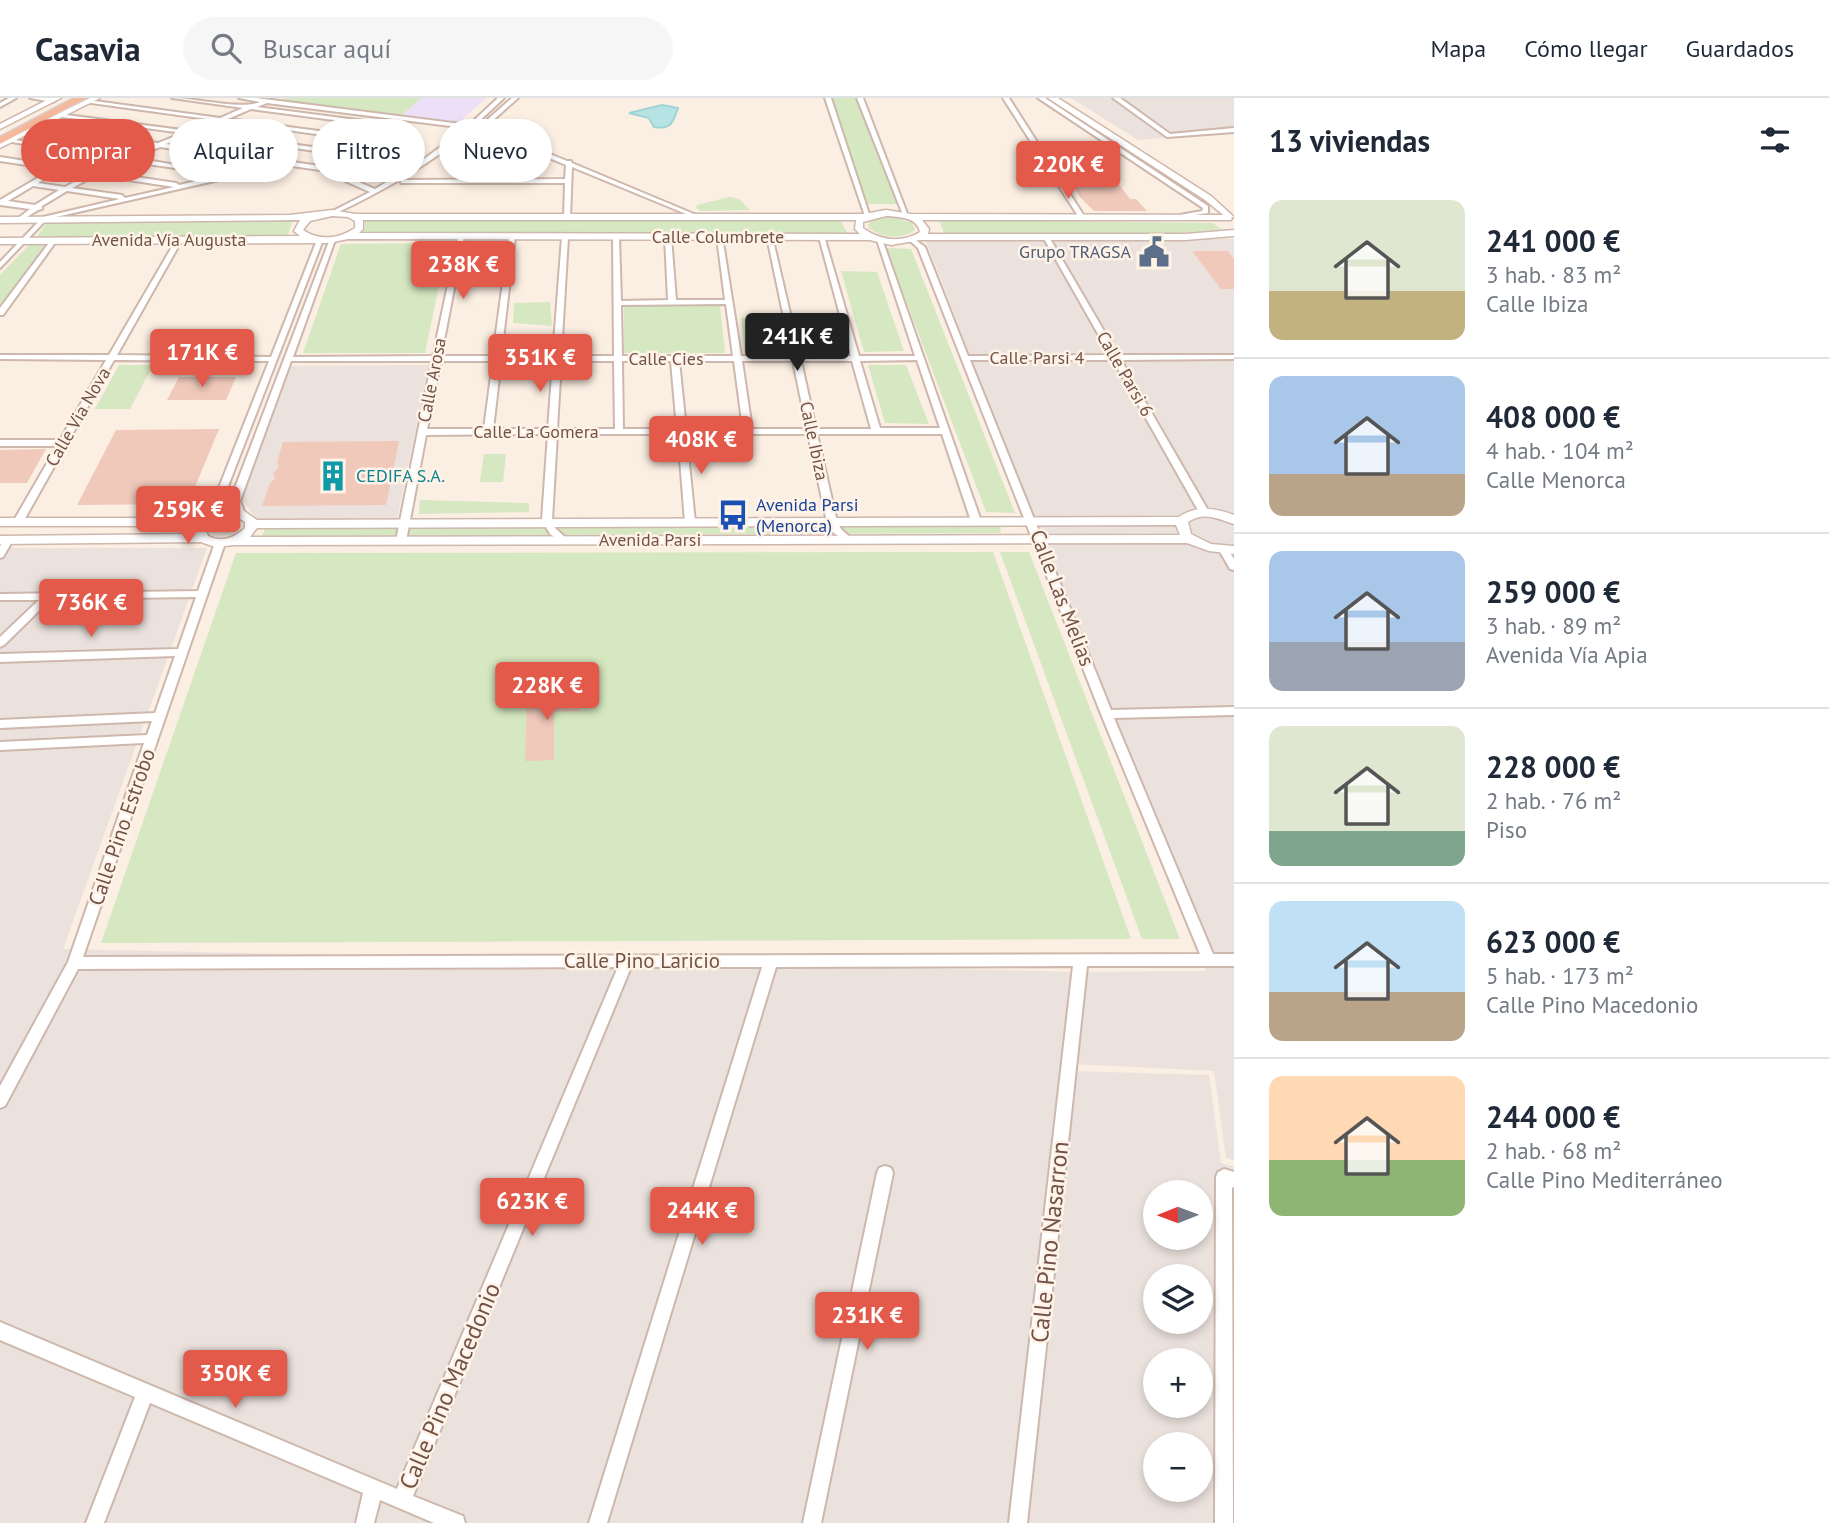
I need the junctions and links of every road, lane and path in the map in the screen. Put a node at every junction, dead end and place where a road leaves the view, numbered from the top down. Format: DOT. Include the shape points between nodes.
graph roads {
  1 [pos="13,98"];
  2 [pos="33,98"];
  3 [pos="69,98"];
  4 [pos="174,98"];
  5 [pos="242,98"];
  6 [pos="501,98"];
  7 [pos="515,98"];
  8 [pos="828,98"];
  9 [pos="860,98"];
  10 [pos="1006,98"];
  11 [pos="1041,98"];
  12 [pos="1052,98"];
  13 [pos="1062,98"];
  14 [pos="1116,98"];
  15 [pos="55,99"];
  16 [pos="90,99"];
  17 [pos="267,101"];
  18 [pos="0,105"];
  19 [pos="250,108"];
  20 [pos="154,111"];
  21 [pos="61,115"];
  22 [pos="94,119"];
  23 [pos="141,119"];
  24 [pos="213,119"];
  25 [pos="222,119"];
  26 [pos="342,119"];
  27 [pos="409,119"];
  28 [pos="484,119"];
  29 [pos="488,119"];
  30 [pos="0,120"];
  31 [pos="12,121"];
  32 [pos="425,121"];
  33 [pos="439,123"];
  34 [pos="0,127"];
  35 [pos="1234,130"];
  36 [pos="0,133"];
  37 [pos="5,141"];
  38 [pos="169,141"];
  39 [pos="155,145"];
  40 [pos="158,145"];
  41 [pos="0,146"];
  42 [pos="155,146"];
  43 [pos="169,147"];
  44 [pos="439,152"];
  45 [pos="552,155"];
  46 [pos="21,156"];
  47 [pos="0,159"];
  48 [pos="12,160"];
  49 [pos="21,161"];
  50 [pos="569,162"];
  51 [pos="0,167"];
  52 [pos="568,181"];
  53 [pos="35,182"];
  54 [pos="74,182"];
  55 [pos="155,182"];
  56 [pos="202,182"];
  57 [pos="353,182"];
  58 [pos="403,182"];
  59 [pos="425,182"];
  60 [pos="32,184"];
  61 [pos="184,186"];
  62 [pos="64,188"];
  63 [pos="376,192"];
  64 [pos="130,198"];
  65 [pos="0,202"];
  66 [pos="1234,204"];
  67 [pos="36,207"];
  68 [pos="68,212"];
  69 [pos="332,214"];
  70 [pos="321,215"];
  71 [pos="866,216"];
  72 [pos="908,216"];
  73 [pos="1081,216"];
  74 [pos="1231,216"];
  75 [pos="354,217"];
  76 [pos="566,217"];
  77 [pos="698,217"];
  78 [pos="1163,217"];
  79 [pos="0,220"];
  80 [pos="19,220"];
  81 [pos="42,220"];
  82 [pos="1234,231"];
  83 [pos="347,236"];
  84 [pos="461,237"];
  85 [pos="512,237"];
  86 [pos="565,237"];
  87 [pos="616,237"];
  88 [pos="668,237"];
  89 [pos="720,237"];
  90 [pos="770,237"];
  91 [pos="822,237"];
  92 [pos="1046,237"];
  93 [pos="875,238"];
  94 [pos="916,238"];
  95 [pos="317,239"];
  96 [pos="54,240"];
  97 [pos="179,240"];
  98 [pos="332,240"];
  99 [pos="0,241"];
  100 [pos="23,241"];
  101 [pos="1,263"];
  102 [pos="672,302"];
  103 [pos="729,302"];
  104 [pos="617,303"];
  105 [pos="0,313"];
  106 [pos="0,357"];
  107 [pos="1234,357"];
  108 [pos="919,358"];
  109 [pos="965,358"];
  110 [pos="1116,358"];
  111 [pos="111,359"];
  112 [pos="274,359"];
  113 [pos="287,359"];
  114 [pos="436,359"];
  115 [pos="497,359"];
  116 [pos="557,359"];
  117 [pos="618,359"];
  118 [pos="675,359"];
  119 [pos="737,359"];
  120 [pos="797,359"];
  121 [pos="856,359"];
  122 [pos="876,431"];
  123 [pos="945,431"];
  124 [pos="422,432"];
  125 [pos="488,432"];
  126 [pos="552,432"];
  127 [pos="618,432"];
  128 [pos="682,432"];
  129 [pos="748,432"];
  130 [pos="811,432"];
  131 [pos="0,443"];
  132 [pos="64,443"];
  133 [pos="1204,512"];
  134 [pos="240,514"];
  135 [pos="208,520"];
  136 [pos="1234,520"];
  137 [pos="976,521"];
  138 [pos="1032,521"];
  139 [pos="1182,521"];
  140 [pos="0,522"];
  141 [pos="18,522"];
  142 [pos="690,522"];
  143 [pos="832,522"];
  144 [pos="547,523"];
  145 [pos="252,524"];
  146 [pos="404,524"];
  147 [pos="203,538"];
  148 [pos="1191,539"];
  149 [pos="4,540"];
  150 [pos="563,540"];
  151 [pos="848,540"];
  152 [pos="1039,540"];
  153 [pos="235,541"];
  154 [pos="401,541"];
  155 [pos="220,543"];
  156 [pos="1229,550"];
  157 [pos="0,555"];
  158 [pos="1234,567"];
  159 [pos="203,594"];
  160 [pos="0,597"];
  161 [pos="48,597"];
  162 [pos="0,643"];
  163 [pos="183,652"];
  164 [pos="0,658"];
  165 [pos="1234,711"];
  166 [pos="1107,714"];
  167 [pos="160,717"];
  168 [pos="0,724"];
  169 [pos="152,740"];
  170 [pos="0,746"];
  171 [pos="1081,960"];
  172 [pos="1209,960"];
  173 [pos="1234,960"];
  174 [pos="627,961"];
  175 [pos="771,961"];
  176 [pos="74,963"];
  177 [pos="0,1101"];
  178 [pos="885,1173"];
  179 [pos="1229,1179"];
  180 [pos="0,1331"];
  181 [pos="1229,1335"];
  182 [pos="145,1394"];
  183 [pos="374,1488"];
  184 [pos="402,1500"];
  185 [pos="95,1523"];
  186 [pos="365,1523"];
  187 [pos="456,1523"];
  188 [pos="598,1523"];
  189 [pos="812,1523"];
  190 [pos="1018,1523"];
  191 [pos="1224,1523"];
  1 -- 18 [label="street"];
  2 -- 15 [label="street"];
  3 -- 36 [label="highway"];
  4 -- 19 [label="street"];
  4 -- 20 [label="street"];
  5 -- 17 [label="street"];
  6 -- 28 [label="street"];
  7 -- 29 [label="street"];
  8 -- 71 [label="street"];
  9 -- 72 [label="street"];
  10 -- 73 [label="street"];
  11 -- 78 [label="street" via="1206,207 1205,213 1194,216"];
  12 -- 74 [label="main road"];
  13 -- 66 [label="main road"];
  14 -- 35 [label="street" via="1169,136"];
  15 -- 31 [label="street"];
  16 -- 20 [label="street"];
  16 -- 21 [label="street"];
  16 -- 37 [label="highway"];
  17 -- 19 [label="street"];
  17 -- 27 [label="street"];
  19 -- 25 [label="street"];
  19 -- 26 [label="street"];
  20 -- 23 [label="street"];
  20 -- 24 [label="street"];
  21 -- 22 [label="street"];
  21 -- 37 [label="street"];
  30 -- 31 [label="street"];
  31 -- 34 [label="street"];
  32 -- 33 [label="street"];
  37 -- 41 [label="street"];
  38 -- 40 [label="street"];
  39 -- 40 [label="street"];
  40 -- 42 [label="street"];
  40 -- 43 [label="street"];
  44 -- 63 [label="street"];
  45 -- 50 [label="street"];
  46 -- 48 [label="street"];
  47 -- 48 [label="street"];
  48 -- 49 [label="street"];
  48 -- 51 [label="street"];
  50 -- 52 [label="street"];
  50 -- 77 [label="street"];
  52 -- 59 [label="street"];
  52 -- 76 [label="street"];
  53 -- 60 [label="street"];
  54 -- 62 [label="street"];
  55 -- 61 [label="street"];
  56 -- 61 [label="street"];
  57 -- 63 [label="street"];
  58 -- 75 [label="street"];
  60 -- 62 [label="street"];
  60 -- 65 [label="street"];
  61 -- 64 [label="street"];
  62 -- 64 [label="street"];
  62 -- 67 [label="street"];
  63 -- 69 [label="street"];
  64 -- 68 [label="street"];
  65 -- 67 [label="street"];
  67 -- 68 [label="street"];
  67 -- 80 [label="street"];
  68 -- 81 [label="street"];
  69 -- 70 [label="street, Avenida Vía Augusta"];
  69 -- 75 [label="street, Avenida Vía Augusta"];
  70 -- 81 [label="street, Avenida Vía Augusta"];
  70 -- 95 [label="street" via="298,227 302,235"];
  71 -- 72 [label="street, Avenida Vía Augusta"];
  71 -- 77 [label="street, Avenida Vía Augusta"];
  71 -- 93 [label="street" via="859,221 859,229"];
  72 -- 73 [label="street, Avenida Vía Augusta"];
  72 -- 94 [label="street" via="925,229"];
  73 -- 78 [label="street, Avenida Vía Augusta"];
  74 -- 78 [label="street, Avenida Vía Augusta" via="1199,220"];
  74 -- 82 [label="main road" via="1227,221"];
  75 -- 76 [label="street, Avenida Vía Augusta"];
  75 -- 83 [label="street" via="359,229"];
  76 -- 77 [label="street, Avenida Vía Augusta"];
  79 -- 80 [label="street, Avenida Vía Augusta"];
  80 -- 81 [label="street, Avenida Vía Augusta"];
  81 -- 100 [label="street"];
  82 -- 92 [label="street, Calle Columbrete" via="1185,237"];
  83 -- 84 [label="street, Avenida Vía Augusta"];
  83 -- 98 [label="street, Avenida Vía Augusta"];
  84 -- 85 [label="street, Calle Columbrete"];
  84 -- 114 [label="street, Calle Arosa"];
  85 -- 86 [label="street, Calle Columbrete"];
  85 -- 115 [label="street"];
  86 -- 87 [label="street, Calle Columbrete"];
  86 -- 116 [label="street"];
  87 -- 88 [label="street, Calle Columbrete"];
  87 -- 104 [label="street"];
  88 -- 89 [label="street, Calle Columbrete"];
  88 -- 102 [label="street"];
  89 -- 90 [label="street, Calle Columbrete"];
  89 -- 103 [label="street"];
  90 -- 91 [label="street, Calle Columbrete"];
  90 -- 120 [label="street, Calle Ibiza"];
  91 -- 93 [label="street, Calle Columbrete"];
  91 -- 121 [label="street"];
  92 -- 94 [label="street, Calle Columbrete"];
  92 -- 110 [label="street, Calle Parsi 6"];
  93 -- 94 [label="street, Calle Columbrete"];
  93 -- 108 [label="street"];
  94 -- 109 [label="street, Calle Las Melias"];
  95 -- 97 [label="street, Avenida Vía Augusta"];
  95 -- 98 [label="street, Avenida Vía Augusta"];
  95 -- 112 [label="street"];
  96 -- 97 [label="street, Avenida Vía Augusta"];
  96 -- 100 [label="street, Avenida Vía Augusta"];
  96 -- 105 [label="street"];
  97 -- 111 [label="street, Calle Via Nova"];
  98 -- 113 [label="street"];
  99 -- 100 [label="street, Avenida Vía Augusta"];
  100 -- 101 [label="street"];
  102 -- 103 [label="street"];
  102 -- 104 [label="street"];
  103 -- 119 [label="street"];
  104 -- 117 [label="street"];
  106 -- 111 [label="street"];
  107 -- 110 [label="street, Calle Parsi 4"];
  108 -- 121 [label="street, Calle Cies"];
  108 -- 123 [label="street"];
  109 -- 110 [label="street, Calle Parsi 4"];
  109 -- 138 [label="street, Calle Las Melias"];
  110 -- 133 [label="street, Calle Parsi 6"];
  111 -- 112 [label="street"];
  111 -- 132 [label="street, Calle Via Nova"];
  112 -- 135 [label="street"];
  113 -- 114 [label="street, Calle Cies"];
  113 -- 134 [label="street" via="235,500"];
  114 -- 115 [label="street, Calle Cies"];
  114 -- 124 [label="street, Calle Arosa"];
  115 -- 116 [label="street, Calle Cies"];
  115 -- 125 [label="street"];
  116 -- 117 [label="street, Calle Cies"];
  116 -- 126 [label="street"];
  117 -- 118 [label="street, Calle Cies"];
  117 -- 127 [label="street"];
  118 -- 119 [label="street, Calle Cies"];
  118 -- 128 [label="street"];
  119 -- 120 [label="street, Calle Cies"];
  119 -- 129 [label="street"];
  120 -- 121 [label="street, Calle Cies"];
  120 -- 130 [label="street, Calle Ibiza"];
  121 -- 122 [label="street"];
  122 -- 123 [label="street, Calle La Gomera"];
  122 -- 130 [label="street, Calle La Gomera"];
  123 -- 137 [label="street"];
  124 -- 125 [label="street, Calle La Gomera"];
  124 -- 146 [label="street, Calle Arosa"];
  125 -- 126 [label="street, Calle La Gomera"];
  126 -- 127 [label="street, Calle La Gomera"];
  126 -- 144 [label="street"];
  127 -- 128 [label="street, Calle La Gomera"];
  128 -- 129 [label="street, Calle La Gomera"];
  128 -- 142 [label="street"];
  129 -- 130 [label="street, Calle La Gomera"];
  130 -- 143 [label="street, Calle Ibiza"];
  131 -- 132 [label="street"];
  132 -- 141 [label="street, Calle Via Nova"];
  133 -- 136 [label="street"];
  133 -- 139 [label="street"];
  134 -- 135 [label="street" via="226,513"];
  134 -- 145 [label="street"];
  135 -- 141 [label="street"];
  135 -- 147 [label="street" via="200,530"];
  137 -- 138 [label="street, Avenida Parsi"];
  137 -- 143 [label="street, Avenida Parsi"];
  138 -- 139 [label="street, Avenida Parsi"];
  138 -- 152 [label="street, Calle Las Melias"];
  139 -- 148 [label="street" via="1184,533"];
  140 -- 141 [label="street"];
  142 -- 143 [label="street, Avenida Parsi"];
  142 -- 144 [label="street, Avenida Parsi"];
  143 -- 151 [label="street"];
  144 -- 146 [label="street, Avenida Parsi"];
  144 -- 150 [label="street"];
  145 -- 146 [label="street, Avenida Parsi"];
  145 -- 153 [label="street" via="248,534"];
  146 -- 154 [label="street, Calle Arosa"];
  147 -- 149 [label="street"];
  147 -- 155 [label="street"];
  148 -- 152 [label="street, Avenida Parsi"];
  148 -- 156 [label="street, Avenida Parsi" via="1206,547"];
  149 -- 157 [label="street"];
  150 -- 151 [label="street, Avenida Parsi"];
  150 -- 154 [label="street, Avenida Parsi"];
  151 -- 152 [label="street, Avenida Parsi"];
  152 -- 166 [label="street, Calle Las Melias"];
  153 -- 154 [label="street, Avenida Parsi"];
  153 -- 155 [label="street, Avenida Parsi"];
  155 -- 159 [label="street, Calle Pino Estrobo"];
  156 -- 158 [label="street"];
  159 -- 161 [label="street"];
  159 -- 163 [label="street, Calle Pino Estrobo"];
  160 -- 161 [label="street"];
  161 -- 162 [label="street"];
  163 -- 164 [label="street"];
  163 -- 167 [label="street, Calle Pino Estrobo"];
  165 -- 166 [label="street"];
  166 -- 172 [label="street, Calle Las Melias"];
  167 -- 168 [label="street"];
  167 -- 169 [label="street, Calle Pino Estrobo"];
  169 -- 170 [label="street"];
  169 -- 176 [label="street, Calle Pino Estrobo"];
  171 -- 172 [label="street, Calle Pino Laricio"];
  171 -- 175 [label="street, Calle Pino Laricio"];
  171 -- 190 [label="street, Calle Pino Nasarron"];
  172 -- 173 [label="street, Calle Pino Laricio"];
  174 -- 175 [label="street, Calle Pino Laricio"];
  174 -- 176 [label="street, Calle Pino Laricio"];
  174 -- 184 [label="street, Calle Pino Macedonio"];
  175 -- 188 [label="street"];
  176 -- 177 [label="street, Calle Pino Estrobo"];
  178 -- 189 [label="street"];
  179 -- 181 [label="street"];
  180 -- 182 [label="street"];
  181 -- 191 [label="street"];
  182 -- 183 [label="street"];
  182 -- 185 [label="street"];
  183 -- 184 [label="street"];
  183 -- 186 [label="street"];
  184 -- 187 [label="street"];
}
